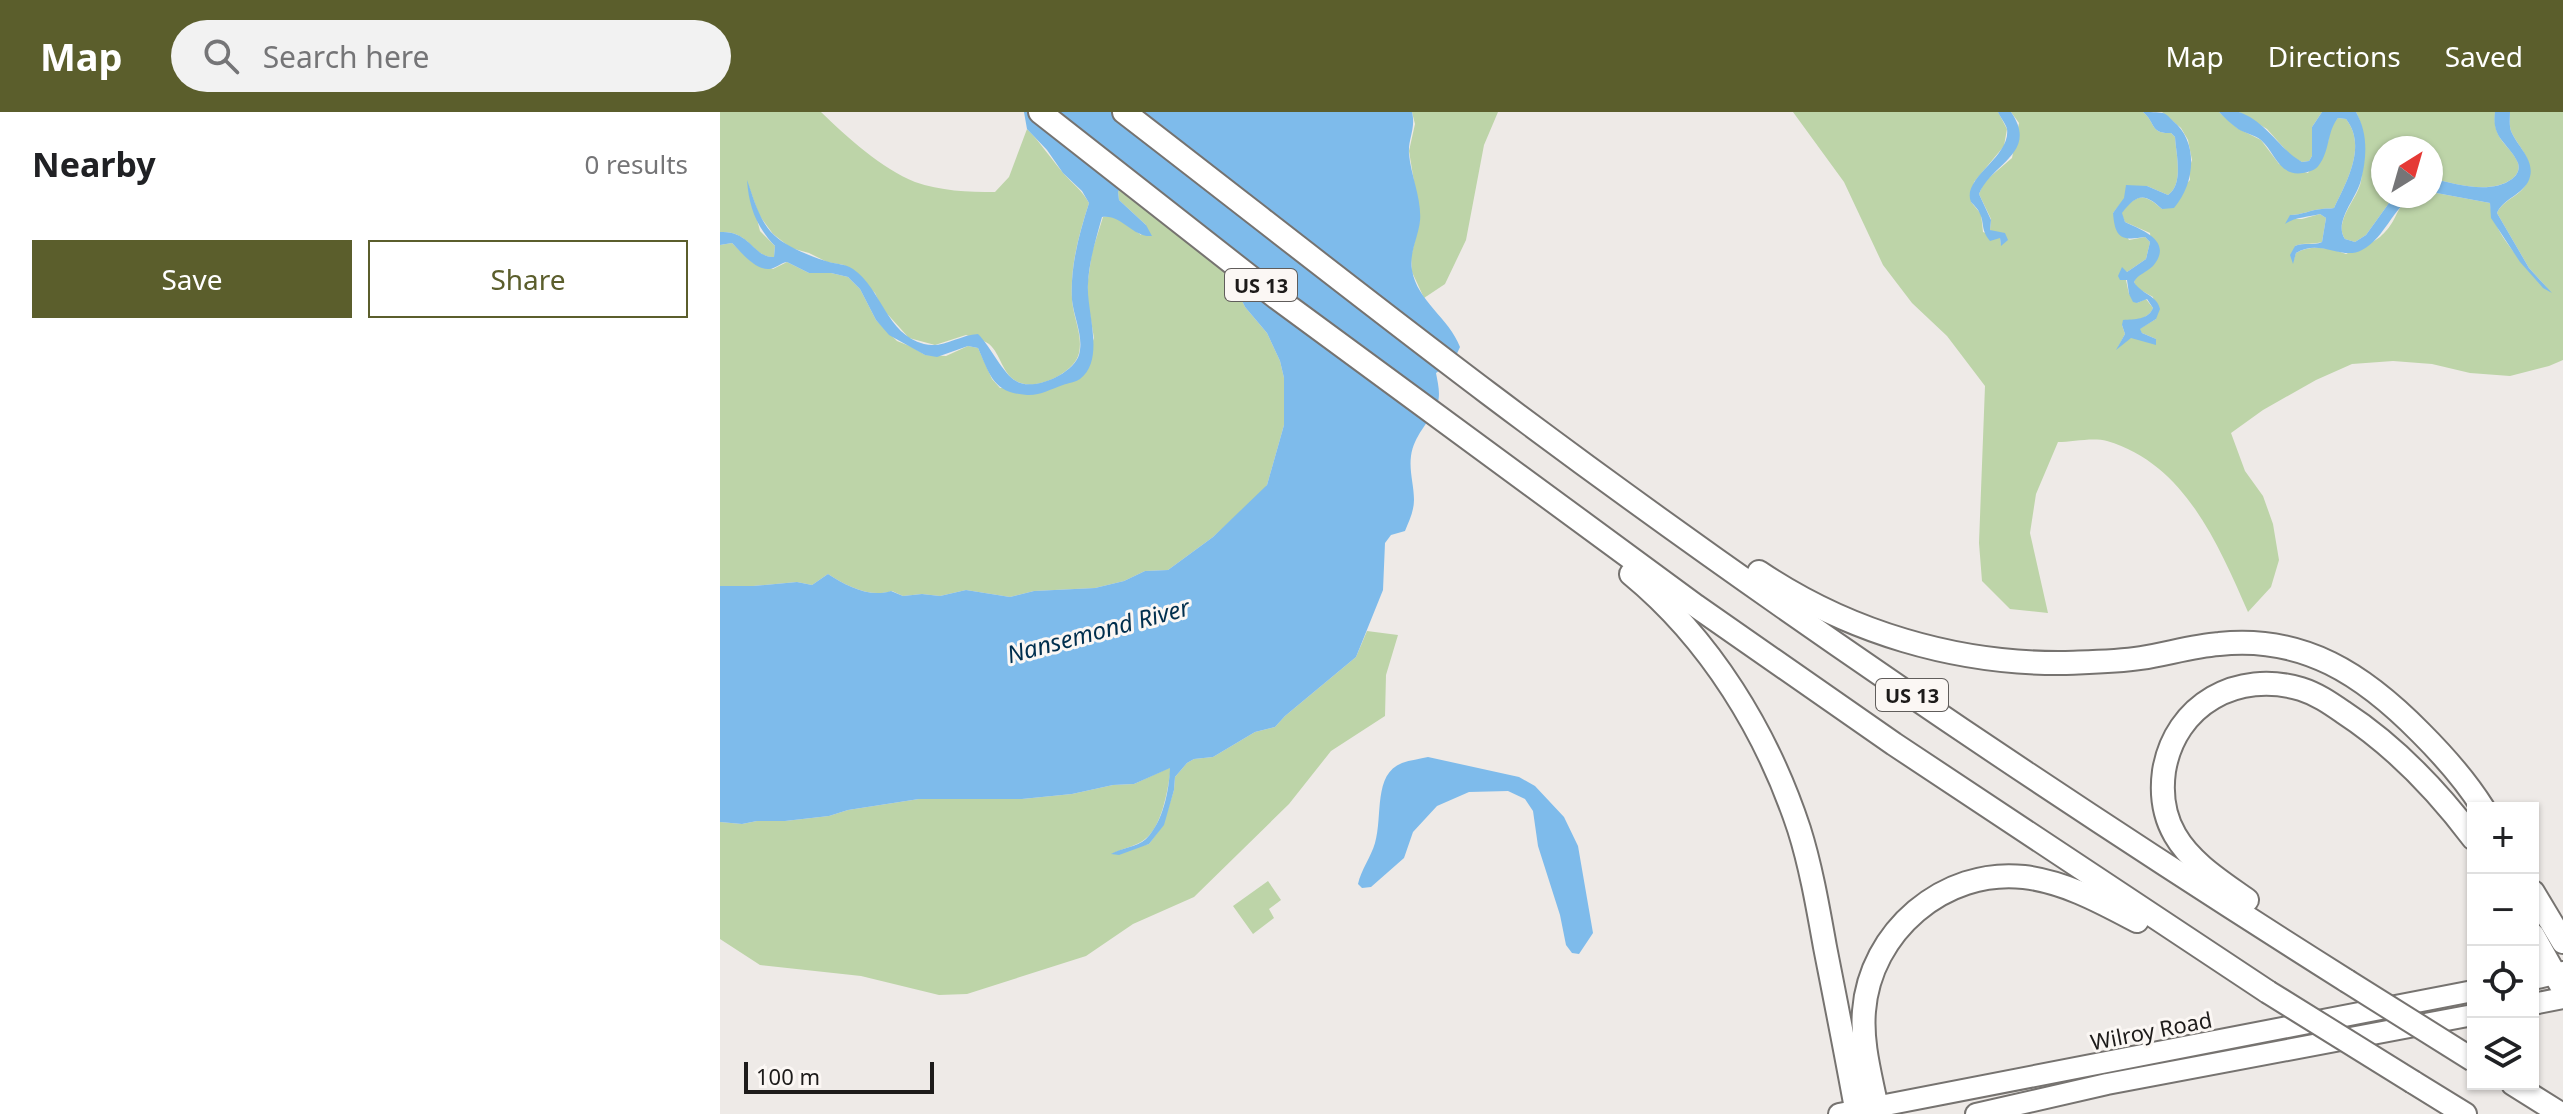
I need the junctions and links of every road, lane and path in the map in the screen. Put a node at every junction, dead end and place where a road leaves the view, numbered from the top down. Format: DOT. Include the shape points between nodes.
graph roads {
  1 [pos="1040,112"];
  2 [pos="1124,112"];
  3 [pos="1488,393"];
  4 [pos="1486,453"];
  5 [pos="2478,802"];
  6 [pos="2467,830"];
  7 [pos="2539,902"];
  8 [pos="2563,942"];
  9 [pos="2538,946"];
  10 [pos="2554,978"];
  11 [pos="2347,981"];
  12 [pos="2268,992"];
  13 [pos="2467,992"];
  14 [pos="2563,998"];
  15 [pos="2539,1003"];
  16 [pos="2467,1016"];
  17 [pos="2467,1056"];
  18 [pos="2523,1090"];
  19 [pos="1861,1112"];
  20 [pos="1976,1114"];
  21 [pos="2465,1114"];
  22 [pos="2561,1114"];
  1 -- 4 [label="highway, US 13"];
  2 -- 3 [label="highway, US 13"];
  3 -- 5 [label="highway" via="1773,581 1888,636 1964,655 2030,662 2107,661 2249,642 2321,658 2381,694 2432,743"];
  3 -- 11 [label="highway, US 13" via="1944,717"];
  4 -- 12 [label="highway, US 13" via="1894,744"];
  4 -- 19 [label="highway" via="1668,607 1724,676 1747,714 1800,830"];
  6 -- 11 [label="highway" via="2407,762 2322,697 2285,685 2247,684 2217,695 2183,725 2172,743 2163,781 2175,835 2194,859"];
  7 -- 8 [label="highway"];
  9 -- 10 [label="highway"];
  11 -- 17 [label="highway, US 13, bridge"];
  12 -- 19 [label="highway" via="2073,890 2024,877 1962,884 1911,915 1873,971 1865,1002"];
  12 -- 21 [label="highway, US 13, bridge"];
  13 -- 19 [label="main road, Wilroy Road"];
  14 -- 15 [label="main road"];
  16 -- 20 [label="main road, Wilroy Road"];
  18 -- 22 [label="highway"];
}
